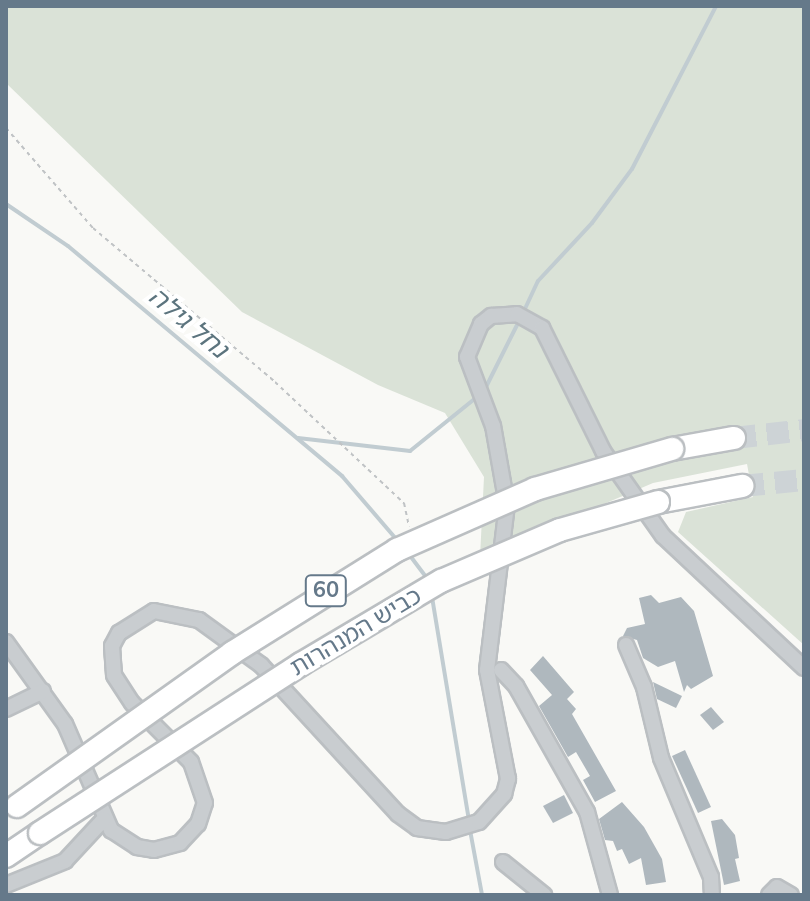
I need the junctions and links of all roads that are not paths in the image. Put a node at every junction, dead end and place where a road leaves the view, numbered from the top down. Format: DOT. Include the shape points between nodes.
graph roads {
  1 [pos="734,438"];
  2 [pos="742,486"];
  3 [pos="6,642"];
  4 [pos="626,645"];
  5 [pos="804,668"];
  6 [pos="501,670"];
  7 [pos="43,691"];
  8 [pos="6,709"];
  9 [pos="12,810"];
  10 [pos="104,819"];
  11 [pos="6,856"];
  12 [pos="503,862"];
  13 [pos="6,885"];
  14 [pos="544,895"];
  15 [pos="610,895"];
  16 [pos="712,895"];
  17 [pos="769,895"];
  18 [pos="791,895"];
  1 -- 9 [label="highway, כביש המנהרות / 60, bridge" via="672,449 535,489 397,550 232,653"];
  2 -- 11 [label="highway, כביש המנהרות / 60, bridge" via="658,502 548,535 441,581 301,664"];
  3 -- 7 [label="street"];
  4 -- 16 [label="street" via="644,687 661,758 711,877"];
  5 -- 10 [label="street" via="663,536 603,451 542,328 528,318 503,313 481,324 467,357 493,426 507,505 487,670 508,779 495,808 462,830 417,828 398,814 261,665 199,620 169,610 127,624 112,646 111,662 123,692 199,773 203,813 180,843 154,850 121,840"];
  6 -- 15 [label="street" via="516,686 587,812"];
  7 -- 8 [label="street"];
  7 -- 10 [label="street" via="65,724"];
  10 -- 13 [label="street" via="65,861"];
  12 -- 14 [label="street"];
  17 -- 18 [label="street" via="777,887"];
}
